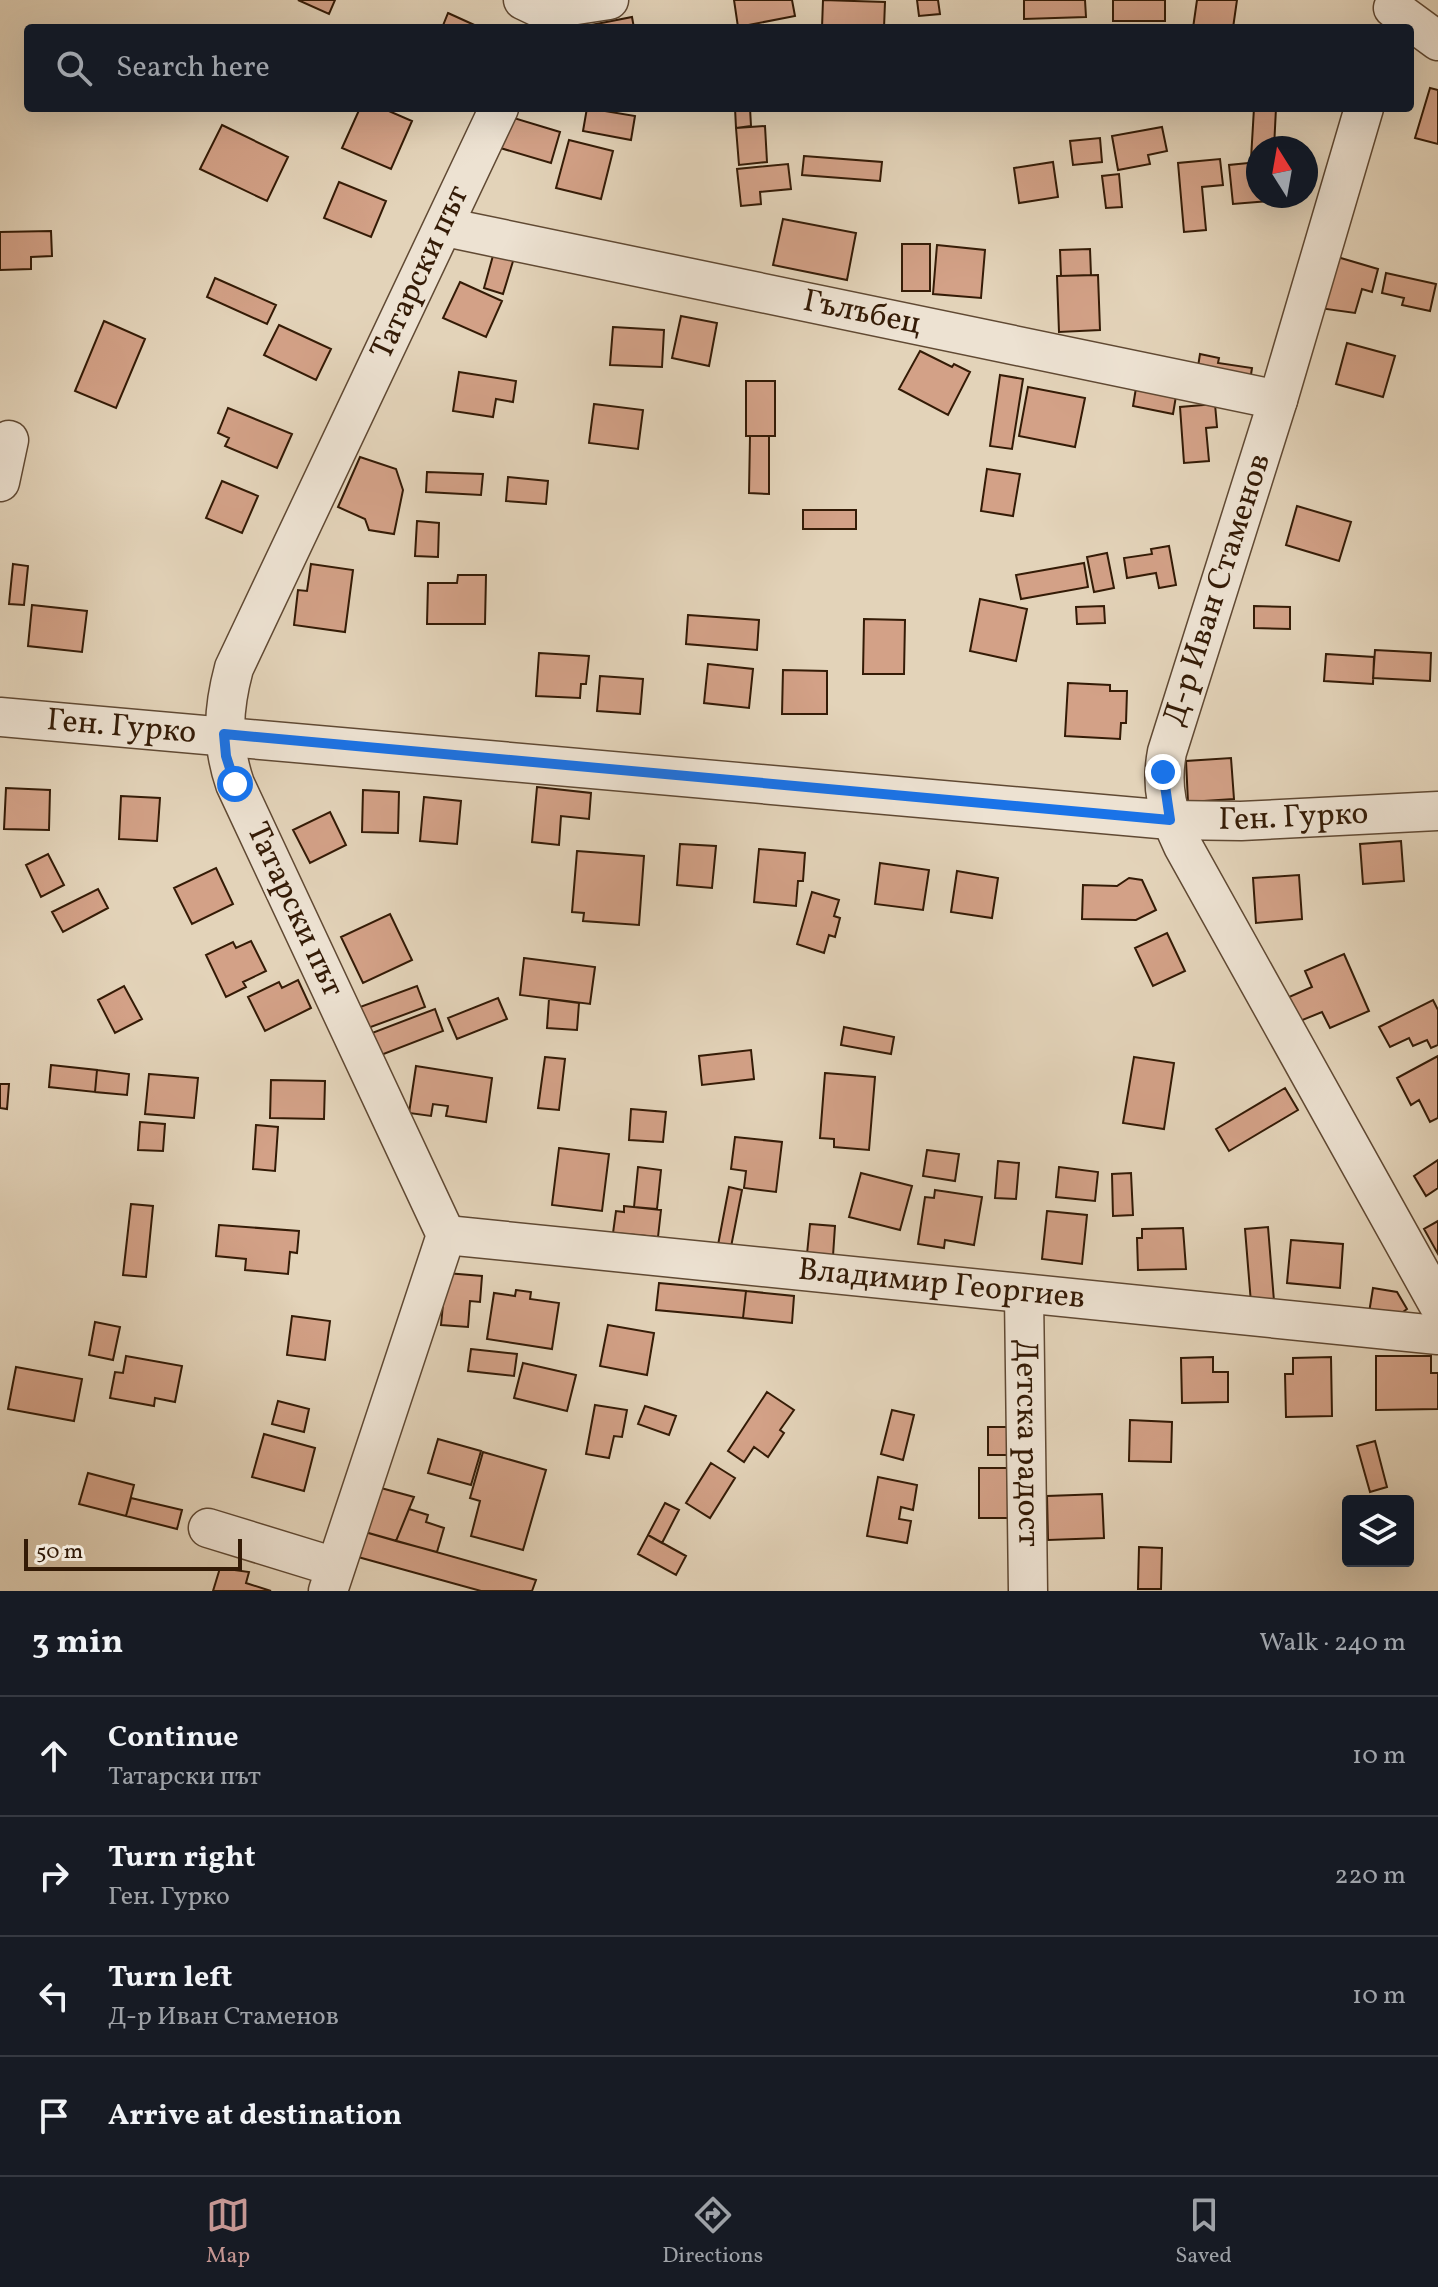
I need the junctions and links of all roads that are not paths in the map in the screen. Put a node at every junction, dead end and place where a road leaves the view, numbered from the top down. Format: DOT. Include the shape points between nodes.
graph roads {
  1 [pos="609,0"];
  2 [pos="1391,12"];
  3 [pos="535,13"];
  4 [pos="1410,24"];
  5 [pos="1414,26"];
  6 [pos="1438,41"];
  7 [pos="497,112"];
  8 [pos="1363,112"];
  9 [pos="445,227"];
  10 [pos="1278,400"];
  11 [pos="9,440"];
  12 [pos="0,482"];
  13 [pos="0,717"];
  14 [pos="224,734"];
  15 [pos="1438,811"];
  16 [pos="1170,820"];
  17 [pos="446,1235"];
  18 [pos="1024,1295"];
  19 [pos="1438,1304"];
  20 [pos="1438,1335"];
  21 [pos="208,1528"];
  22 [pos="332,1579"];
  23 [pos="1028,1591"];
  1 -- 3 [label="street"];
  2 -- 4 [label="street"];
  5 -- 6 [label="street"];
  7 -- 9 [label="street, Татарски път"];
  8 -- 10 [label="street, Д-р Иван Стаменов"];
  9 -- 10 [label="street, Гълъбец"];
  9 -- 14 [label="street, Татарски път" via="234,668"];
  10 -- 16 [label="street, Д-р Иван Стаменов" via="1167,752 1164,783"];
  11 -- 12 [label="street"];
  13 -- 14 [label="street, Ген. Гурко"];
  14 -- 16 [label="street, Ген. Гурко"];
  14 -- 17 [label="street, Татарски път" via="235,784"];
  15 -- 16 [label="street, Ген. Гурко"];
  16 -- 19 [label="street, Д-р Иван Стаменов"];
  17 -- 18 [label="street, Владимир Георгиев"];
  17 -- 22 [label="street"];
  18 -- 20 [label="street, Владимир Георгиев"];
  18 -- 23 [label="street, Детска радост"];
  21 -- 22 [label="street"];
}
